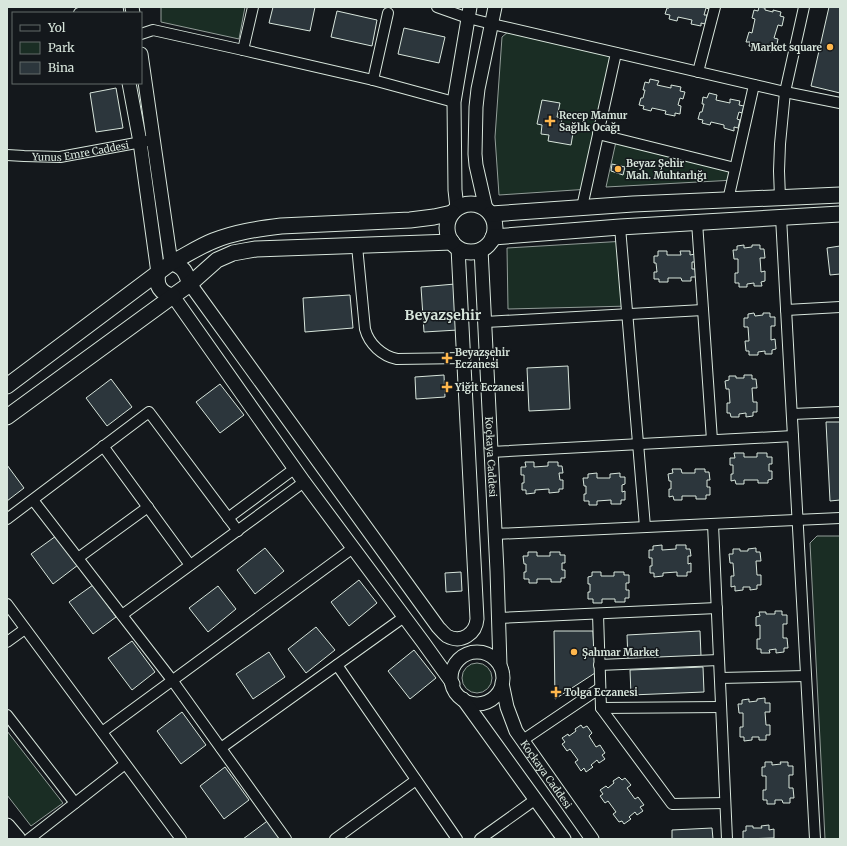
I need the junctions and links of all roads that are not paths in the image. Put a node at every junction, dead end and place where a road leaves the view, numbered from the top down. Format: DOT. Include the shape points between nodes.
graph roads {
  1 [pos="116,7"];
  2 [pos="253,7"];
  3 [pos="437,7"];
  4 [pos="496,7"];
  5 [pos="715,7"];
  6 [pos="804,7"];
  7 [pos="85,12"];
  8 [pos="469,12"];
  9 [pos="388,13"];
  10 [pos="492,24"];
  11 [pos="142,34"];
  12 [pos="244,50"];
  13 [pos="616,53"];
  14 [pos="142,61"];
  15 [pos="698,72"];
  16 [pos="373,80"];
  17 [pos="129,84"];
  18 [pos="754,85"];
  19 [pos="785,92"];
  20 [pos="454,102"];
  21 [pos="840,103"];
  22 [pos="476,107"];
  23 [pos="598,134"];
  24 [pos="153,141"];
  25 [pos="140,142"];
  26 [pos="7,155"];
  27 [pos="735,168"];
  28 [pos="840,195"];
  29 [pos="780,198"];
  30 [pos="728,200"];
  31 [pos="582,207"];
  32 [pos="455,211"];
  33 [pos="488,212"];
  34 [pos="840,214"];
  35 [pos="781,217"];
  36 [pos="697,222"];
  37 [pos="620,227"];
  38 [pos="493,237"];
  39 [pos="455,245"];
  40 [pos="357,246"];
  41 [pos="482,249"];
  42 [pos="171,263"];
  43 [pos="158,273"];
  44 [pos="190,284"];
  45 [pos="173,296"];
  46 [pos="840,307"];
  47 [pos="703,310"];
  48 [pos="786,310"];
  49 [pos="627,314"];
  50 [pos="485,322"];
  51 [pos="464,358"];
  52 [pos="7,386"];
  53 [pos="840,412"];
  54 [pos="792,414"];
  55 [pos="7,417"];
  56 [pos="793,436"];
  57 [pos="712,440"];
  58 [pos="638,444"];
  59 [pos="103,446"];
  60 [pos="491,452"];
  61 [pos="294,468"];
  62 [pos="304,482"];
  63 [pos="32,500"];
  64 [pos="148,507"];
  65 [pos="228,518"];
  66 [pos="840,518"];
  67 [pos="7,519"];
  68 [pos="797,520"];
  69 [pos="713,524"];
  70 [pos="645,527"];
  71 [pos="238,531"];
  72 [pos="495,534"];
  73 [pos="353,548"];
  74 [pos="78,558"];
  75 [pos="190,565"];
  76 [pos="7,604"];
  77 [pos="717,608"];
  78 [pos="598,614"];
  79 [pos="122,615"];
  80 [pos="404,617"];
  81 [pos="499,618"];
  82 [pos="26,629"];
  83 [pos="468,636"];
  84 [pos="7,642"];
  85 [pos="470,653"];
  86 [pos="719,660"];
  87 [pos="337,665"];
  88 [pos="500,665"];
  89 [pos="599,665"];
  90 [pos="806,676"];
  91 [pos="720,678"];
  92 [pos="172,680"];
  93 [pos="502,683"];
  94 [pos="453,684"];
  95 [pos="600,688"];
  96 [pos="463,699"];
  97 [pos="721,707"];
  98 [pos="601,708"];
  99 [pos="7,715"];
  100 [pos="102,732"];
  101 [pos="523,740"];
  102 [pos="221,748"];
  103 [pos="125,764"];
  104 [pos="416,780"];
  105 [pos="536,799"];
  106 [pos="75,803"];
  107 [pos="725,803"];
  108 [pos="7,826"];
  109 [pos="18,839"];
  110 [pos="28,839"];
  111 [pos="181,839"];
  112 [pos="286,839"];
  113 [pos="335,839"];
  114 [pos="457,839"];
  115 [pos="480,839"];
  116 [pos="564,839"];
  117 [pos="592,839"];
  118 [pos="727,839"];
  119 [pos="815,839"];
  1 -- 7 [label="street"];
  2 -- 12 [label="street"];
  3 -- 8 [label="street"];
  4 -- 10 [label="main road"];
  5 -- 15 [label="street"];
  6 -- 19 [label="street"];
  8 -- 10 [label="street"];
  8 -- 20 [label="main road"];
  9 -- 16 [label="street"];
  10 -- 13 [label="street"];
  10 -- 22 [label="main road"];
  11 -- 12 [label="street" via="153,30"];
  12 -- 16 [label="street"];
  13 -- 15 [label="street"];
  13 -- 23 [label="street"];
  14 -- 24 [label="main road"];
  15 -- 18 [label="street"];
  16 -- 20 [label="street"];
  17 -- 25 [label="main road"];
  18 -- 19 [label="street"];
  18 -- 27 [label="street"];
  19 -- 21 [label="street"];
  19 -- 29 [label="street" via="780,144"];
  20 -- 22 [label="main road"];
  20 -- 32 [label="main road"];
  22 -- 33 [label="main road" via="476,165"];
  23 -- 27 [label="street"];
  23 -- 31 [label="street"];
  24 -- 25 [label="street, Yunus Emre Caddesi"];
  24 -- 42 [label="main road"];
  25 -- 26 [label="street, Yunus Emre Caddesi" via="60,157"];
  25 -- 43 [label="main road"];
  27 -- 30 [label="street"];
  28 -- 29 [label="highway"];
  29 -- 30 [label="highway"];
  30 -- 31 [label="highway"];
  31 -- 33 [label="highway"];
  32 -- 33 [label="highway" via="464,205 472,204 479,205"];
  32 -- 39 [label="highway" via="448,220 447,227 448,235"];
  32 -- 42 [label="highway" via="410,220 280,226 250,230 213,241"];
  33 -- 38 [label="highway" via="494,221"];
  34 -- 35 [label="highway"];
  35 -- 36 [label="highway"];
  35 -- 48 [label="street"];
  36 -- 37 [label="highway"];
  36 -- 47 [label="street"];
  37 -- 38 [label="highway"];
  37 -- 49 [label="street"];
  38 -- 41 [label="highway"];
  39 -- 40 [label="highway"];
  39 -- 41 [label="highway" via="465,251 474,252"];
  39 -- 51 [label="main road"];
  40 -- 44 [label="highway" via="256,249 233,253 217,260"];
  40 -- 51 [label="street" via="365,329 373,345 397,359"];
  41 -- 50 [label="main road, Koçkaya Caddesi"];
  42 -- 43 [label="highway"];
  42 -- 44 [label="highway" via="181,267"];
  43 -- 45 [label="highway" via="157,284 160,289"];
  43 -- 52 [label="highway"];
  44 -- 45 [label="highway"];
  44 -- 83 [label="main road" via="438,627 445,635 454,639"];
  45 -- 55 [label="highway"];
  45 -- 61 [label="main road"];
  46 -- 48 [label="street"];
  47 -- 49 [label="street"];
  47 -- 57 [label="street"];
  48 -- 54 [label="street"];
  49 -- 50 [label="street"];
  49 -- 58 [label="street"];
  50 -- 60 [label="main road, Koçkaya Caddesi"];
  51 -- 83 [label="main road" via="477,619 475,628"];
  53 -- 54 [label="street"];
  54 -- 56 [label="street"];
  56 -- 57 [label="street"];
  56 -- 68 [label="street"];
  57 -- 58 [label="street"];
  58 -- 60 [label="street"];
  58 -- 70 [label="street"];
  59 -- 63 [label="street"];
  59 -- 64 [label="street"];
  59 -- 65 [label="street" via="148,412"];
  60 -- 72 [label="main road, Koçkaya Caddesi"];
  61 -- 62 [label="main road"];
  61 -- 65 [label="street"];
  62 -- 71 [label="street"];
  62 -- 73 [label="main road"];
  63 -- 67 [label="street"];
  63 -- 74 [label="street"];
  64 -- 74 [label="street"];
  64 -- 75 [label="street"];
  65 -- 71 [label="street"];
  66 -- 68 [label="street"];
  68 -- 69 [label="street"];
  68 -- 90 [label="street"];
  69 -- 70 [label="street"];
  69 -- 77 [label="street"];
  70 -- 72 [label="street"];
  71 -- 75 [label="street"];
  72 -- 81 [label="main road, Koçkaya Caddesi"];
  73 -- 80 [label="main road"];
  73 -- 92 [label="street"];
  74 -- 79 [label="street"];
  75 -- 79 [label="street"];
  76 -- 82 [label="street"];
  77 -- 78 [label="street"];
  77 -- 86 [label="street"];
  78 -- 81 [label="street"];
  78 -- 89 [label="street"];
  79 -- 92 [label="street"];
  80 -- 87 [label="street"];
  80 -- 94 [label="main road"];
  81 -- 88 [label="main road, Koçkaya Caddesi"];
  82 -- 84 [label="street"];
  82 -- 100 [label="street"];
  83 -- 85 [label="main road"];
  85 -- 88 [label="main road" via="486,653"];
  85 -- 94 [label="main road" via="454,666"];
  86 -- 89 [label="street"];
  86 -- 91 [label="street"];
  87 -- 102 [label="street"];
  87 -- 104 [label="street"];
  88 -- 93 [label="main road"];
  89 -- 95 [label="street"];
  90 -- 91 [label="street"];
  90 -- 119 [label="street"];
  91 -- 97 [label="street"];
  92 -- 100 [label="street"];
  92 -- 102 [label="street"];
  93 -- 96 [label="main road" via="497,694 487,702 475,703"];
  93 -- 101 [label="main road, Koçkaya Caddesi" via="511,719"];
  94 -- 96 [label="main road"];
  95 -- 98 [label="street"];
  95 -- 101 [label="street"];
  96 -- 105 [label="main road"];
  97 -- 98 [label="street"];
  97 -- 107 [label="street"];
  98 -- 107 [label="street" via="672,804"];
  99 -- 106 [label="street"];
  100 -- 103 [label="street"];
  101 -- 117 [label="main road, Koçkaya Caddesi"];
  102 -- 112 [label="street"];
  103 -- 106 [label="street"];
  103 -- 111 [label="street"];
  104 -- 113 [label="street"];
  104 -- 114 [label="street"];
  105 -- 115 [label="street"];
  105 -- 116 [label="main road"];
  106 -- 110 [label="street"];
  107 -- 118 [label="street"];
  108 -- 109 [label="highway"];
}
